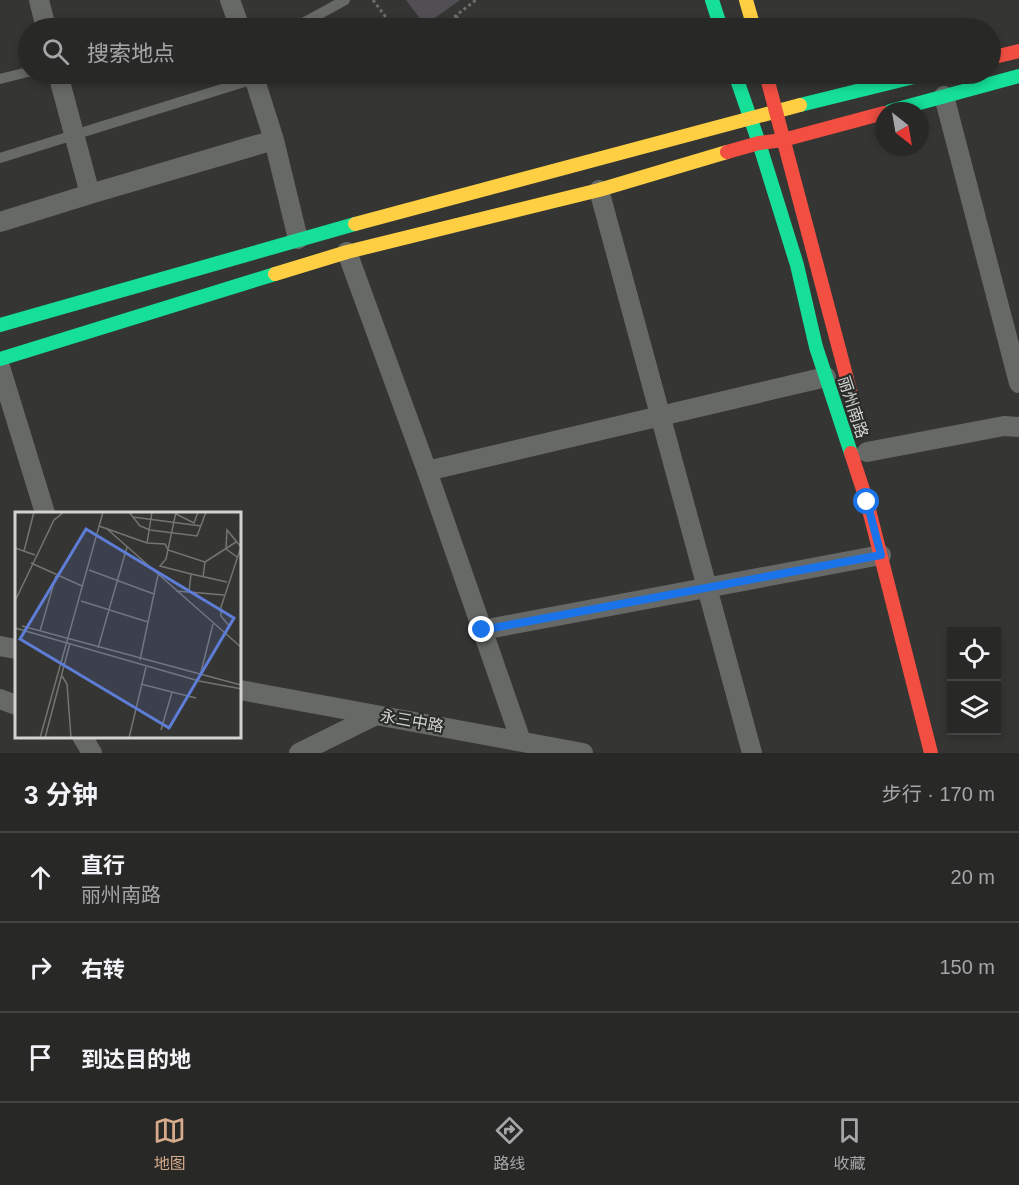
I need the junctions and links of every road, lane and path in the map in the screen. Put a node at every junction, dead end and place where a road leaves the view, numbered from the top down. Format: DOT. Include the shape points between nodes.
graph roads {
  1 [pos="39,0"];
  2 [pos="230,0"];
  3 [pos="345,0"];
  4 [pos="372,0"];
  5 [pos="476,0"];
  6 [pos="712,0"];
  7 [pos="746,0"];
  8 [pos="456,16"];
  9 [pos="44,18"];
  10 [pos="237,18"];
  11 [pos="312,18"];
  12 [pos="386,18"];
  13 [pos="453,18"];
  14 [pos="718,18"];
  15 [pos="751,18"];
  16 [pos="1019,51"];
  17 [pos="1001,55"];
  18 [pos="18,74"];
  19 [pos="1019,76"];
  20 [pos="0,79"];
  21 [pos="1001,81"];
  22 [pos="61,84"];
  23 [pos="228,84"];
  24 [pos="256,84"];
  25 [pos="738,84"];
  26 [pos="769,84"];
  27 [pos="885,84"];
  28 [pos="989,84"];
  29 [pos="944,96"];
  30 [pos="922,102"];
  31 [pos="776,111"];
  32 [pos="875,115"];
  33 [pos="748,117"];
  34 [pos="273,140"];
  35 [pos="783,140"];
  36 [pos="759,143"];
  37 [pos="0,158"];
  38 [pos="599,190"];
  39 [pos="90,194"];
  40 [pos="0,222"];
  41 [pos="298,239"];
  42 [pos="347,252"];
  43 [pos="0,325"];
  44 [pos="0,359"];
  45 [pos="0,368"];
  46 [pos="826,377"];
  47 [pos="1019,383"];
  48 [pos="858,417"];
  49 [pos="1019,427"];
  50 [pos="867,452"];
  51 [pos="427,471"];
  52 [pos="876,487"];
  53 [pos="45,512"];
  54 [pos="888,555"];
  55 [pos="482,630"];
  56 [pos="0,646"];
  57 [pos="15,649"];
  58 [pos="242,690"];
  59 [pos="0,699"];
  60 [pos="15,705"];
  61 [pos="376,715"];
  62 [pos="83,738"];
  63 [pos="520,741"];
  64 [pos="307,751"];
  65 [pos="92,753"];
  66 [pos="583,753"];
  67 [pos="752,753"];
  68 [pos="931,753"];
  1 -- 9 [label="street"];
  2 -- 10 [label="street"];
  3 -- 11 [label="lane"];
  4 -- 12 [label="path"];
  5 -- 8 [label="path"];
  6 -- 14 [label="main road"];
  7 -- 15 [label="main road"];
  8 -- 13 [label="path"];
  16 -- 17 [label="main road"];
  18 -- 20 [label="lane"];
  19 -- 21 [label="main road"];
  22 -- 39 [label="street"];
  23 -- 37 [label="lane"];
  24 -- 34 [label="street"];
  25 -- 33 [label="main road, 丽州南路"];
  26 -- 31 [label="main road"];
  27 -- 31 [label="main road"];
  28 -- 29 [label="main road"];
  29 -- 30 [label="main road"];
  29 -- 47 [label="street"];
  31 -- 33 [label="main road"];
  31 -- 35 [label="main road"];
  32 -- 35 [label="main road"];
  33 -- 36 [label="main road, 丽州南路"];
  33 -- 41 [label="main road"];
  34 -- 39 [label="street"];
  34 -- 41 [label="street"];
  35 -- 36 [label="main road"];
  35 -- 48 [label="main road"];
  36 -- 38 [label="main road"];
  36 -- 46 [label="main road, 丽州南路"];
  38 -- 42 [label="main road"];
  38 -- 67 [label="street"];
  39 -- 40 [label="street"];
  41 -- 43 [label="main road"];
  42 -- 44 [label="main road"];
  42 -- 51 [label="street"];
  45 -- 53 [label="street"];
  46 -- 51 [label="street"];
  46 -- 54 [label="main road, 丽州南路"];
  49 -- 50 [label="street" via="1004,426"];
  51 -- 55 [label="street"];
  52 -- 54 [label="main road"];
  54 -- 55 [label="street"];
  54 -- 68 [label="main road, 丽州南路"];
  55 -- 63 [label="street"];
  56 -- 57 [label="street"];
  58 -- 61 [label="street, 永三中路"];
  59 -- 60 [label="street"];
  61 -- 63 [label="street, 永三中路"];
  61 -- 64 [label="street"];
  62 -- 65 [label="street"];
  63 -- 66 [label="street, 永三中路"];
}
